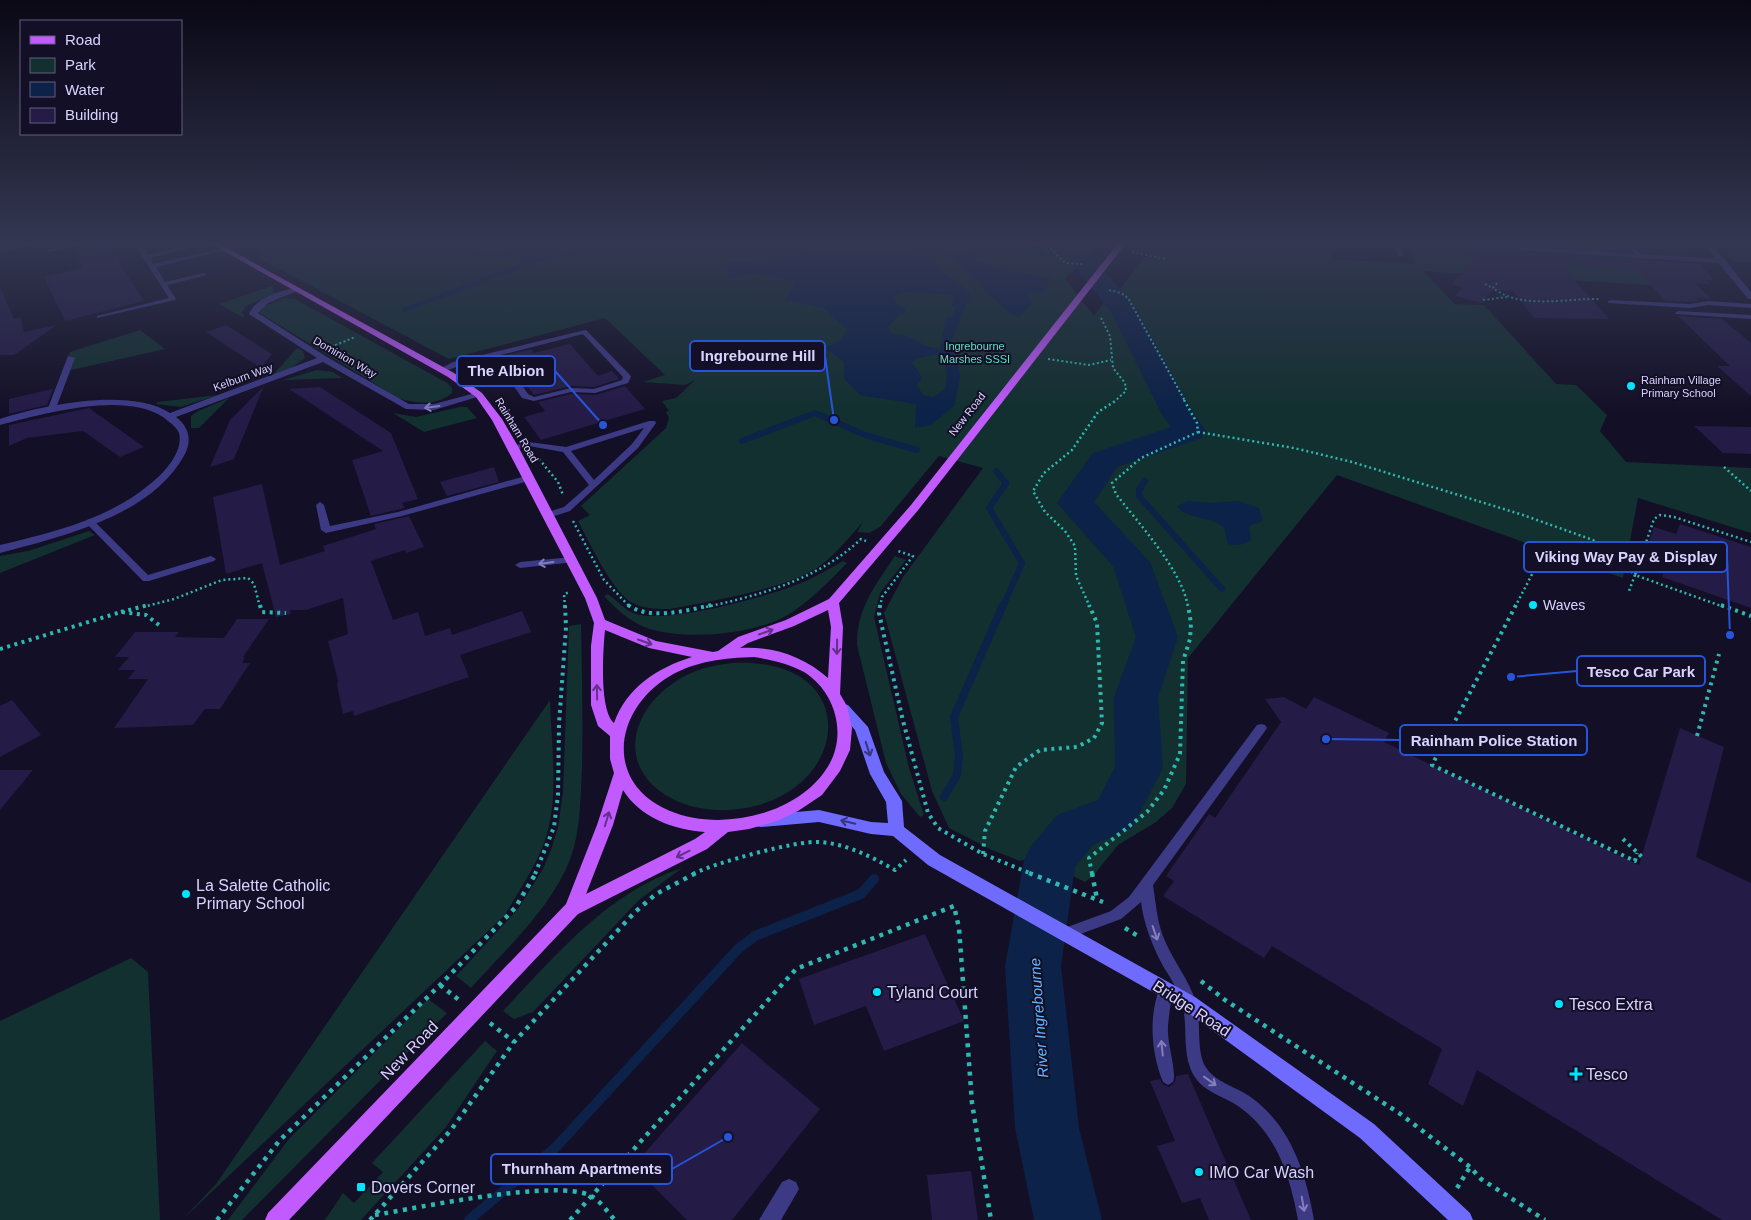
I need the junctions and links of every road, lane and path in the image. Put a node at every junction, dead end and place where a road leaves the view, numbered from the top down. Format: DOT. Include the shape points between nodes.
graph roads {
  1 [pos="173,299"];
  2 [pos="271,299"];
  3 [pos="312,299"];
  4 [pos="1078,299"];
  5 [pos="1129,299"];
  6 [pos="1490,299"];
  7 [pos="1541,299"];
  8 [pos="1484,300"];
  9 [pos="1610,302"];
  10 [pos="1751,306"];
  11 [pos="1678,313"];
  12 [pos="99,317"];
  13 [pos="1751,317"];
  14 [pos="1102,318"];
  15 [pos="360,335"];
  16 [pos="314,354"];
  17 [pos="71,358"];
  18 [pos="478,358"];
  19 [pos="324,359"];
  20 [pos="1111,360"];
  21 [pos="1065,362"];
  22 [pos="442,370"];
  23 [pos="479,394"];
  24 [pos="52,408"];
  25 [pos="171,416"];
  26 [pos="0,422"];
  27 [pos="1198,432"];
  28 [pos="514,448"];
  29 [pos="566,450"];
  30 [pos="534,453"];
  31 [pos="1724,467"];
  32 [pos="529,478"];
  33 [pos="594,485"];
  34 [pos="1751,491"];
  35 [pos="564,498"];
  36 [pos="320,506"];
  37 [pos="570,514"];
  38 [pos="548,515"];
  39 [pos="90,522"];
  40 [pos="868,541"];
  41 [pos="1751,542"];
  42 [pos="0,549"];
  43 [pos="899,551"];
  44 [pos="1540,558"];
  45 [pos="211,559"];
  46 [pos="572,560"];
  47 [pos="520,565"];
  48 [pos="1635,575"];
  49 [pos="1629,591"];
  50 [pos="564,594"];
  51 [pos="833,602"];
  52 [pos="121,612"];
  53 [pos="286,613"];
  54 [pos="1751,616"];
  55 [pos="600,623"];
  56 [pos="159,625"];
  57 [pos="0,649"];
  58 [pos="716,654"];
  59 [pos="1718,654"];
  60 [pos="834,692"];
  61 [pos="843,709"];
  62 [pos="1261,728"];
  63 [pos="617,734"];
  64 [pos="1697,736"];
  65 [pos="620,775"];
  66 [pos="761,821"];
  67 [pos="723,827"];
  68 [pos="896,830"];
  69 [pos="1623,840"];
  70 [pos="1637,853"];
  71 [pos="983,854"];
  72 [pos="1642,857"];
  73 [pos="902,865"];
  74 [pos="1146,886"];
  75 [pos="572,909"];
  76 [pos="1067,933"];
  77 [pos="1196,974"];
  78 [pos="440,985"];
  79 [pos="1166,990"];
  80 [pos="460,1000"];
  81 [pos="1189,1003"];
  82 [pos="491,1024"];
  83 [pos="514,1042"];
  84 [pos="1168,1077"];
  85 [pos="1470,1167"];
  86 [pos="1460,1185"];
  87 [pos="789,1189"];
  88 [pos="592,1196"];
  89 [pos="374,1215"];
  90 [pos="217,1220"];
  91 [pos="275,1220"];
  92 [pos="370,1220"];
  93 [pos="570,1220"];
  94 [pos="615,1220"];
  95 [pos="770,1220"];
  96 [pos="991,1220"];
  97 [pos="1306,1220"];
  98 [pos="1463,1220"];
  99 [pos="1545,1220"];
  1 -- 12 [label="lane"];
  2 -- 16 [label="street, Dominion Way" via="256,307 253,314"];
  3 -- 22 [label="main road, Rainham Road"];
  4 -- 51 [label="main road, New Road" via="915,507"];
  5 -- 27 [label="path" via="1197,423"];
  6 -- 8 [label="path"];
  7 -- 9 [label="path" via="1599,299"];
  9 -- 10 [label="lane"];
  11 -- 13 [label="lane"];
  14 -- 20 [label="path" via="1113,350"];
  15 -- 16 [label="path"];
  16 -- 19 [label="street, Dominion Way"];
  17 -- 24 [label="lane"];
  18 -- 18 [label="lane" via="585,332 627,377 625,381 595,391 572,390 534,400 525,396 514,380"];
  18 -- 22 [label="lane"];
  23 -- 19 [label="street, Dominion Way, one-way" via="438,406 412,408"];
  19 -- 25 [label="street, Kelburn Way"];
  20 -- 21 [label="path" via="1089,365"];
  20 -- 71 [label="path" via="1125,383 1126,391 1120,399 1098,412 1083,430 1073,450 1049,468 1034,484 1032,491 1045,512 1075,546 1076,576 1097,623 1102,723 1094,738 1077,747 1040,750 1016,767 985,832"];
  22 -- 23 [label="main road, Rainham Road"];
  23 -- 28 [label="main road, Rainham Road"];
  24 -- 25 [label="street" via="111,403 139,405"];
  24 -- 26 [label="street"];
  25 -- 39 [label="street" via="182,428 184,437 177,462 152,488"];
  27 -- 48 [label="path" via="1294,448 1342,460 1530,517 1593,540"];
  27 -- 71 [label="path" via="1147,455 1127,467 1112,483 1116,494 1176,574 1186,593 1191,623 1183,661 1180,754 1164,790 1147,812 1089,858 1098,899"];
  28 -- 29 [label="lane" via="530,444"];
  28 -- 32 [label="main road, Rainham Road"];
  29 -- 33 [label="lane"];
  29 -- 33 [label="lane" via="652,423 635,446"];
  30 -- 35 [label="path, Rainham Road" via="558,482"];
  31 -- 34 [label="path"];
  32 -- 36 [label="lane" via="400,514 326,530"];
  32 -- 38 [label="main road, Rainham Road"];
  33 -- 38 [label="lane" via="567,509"];
  37 -- 40 [label="path" via="604,582 613,593 634,609 663,613 738,599 804,578 838,560 861,539"];
  38 -- 46 [label="main road, Rainham Road"];
  39 -- 42 [label="street" via="63,533"];
  39 -- 45 [label="lane" via="146,579"];
  41 -- 48 [label="path" via="1660,515 1654,519"];
  43 -- 71 [label="path" via="913,556 882,596 879,613 928,813 936,830"];
  44 -- 70 [label="path" via="1432,764 1635,861"];
  46 -- 47 [label="lane, one-way"];
  46 -- 55 [label="main road, Rainham Road"];
  48 -- 49 [label="path"];
  48 -- 54 [label="path"];
  50 -- 78 [label="path" via="566,627 558,795 548,846 530,886 515,908"];
  58 -- 51 [label="main road, New Road, one-way"];
  51 -- 60 [label="main road, one-way" via="837,627"];
  52 -- 53 [label="path" via="174,599 222,580 248,578 254,584 262,612"];
  52 -- 56 [label="path" via="146,615"];
  52 -- 57 [label="path"];
  55 -- 58 [label="main road, one-way" via="654,646"];
  63 -- 55 [label="main road, one-way" via="603,722 598,705"];
  58 -- 60 [label="main road" via="754,652 783,657 808,668"];
  58 -- 63 [label="main road" via="677,666 649,684 628,707"];
  59 -- 64 [label="path"];
  60 -- 61 [label="main road"];
  61 -- 66 [label="main road" via="846,734 839,760 822,786 794,807"];
  61 -- 68 [label="main road, one-way" via="860,727 877,774 894,801"];
  62 -- 74 [label="lane"];
  63 -- 65 [label="main road" via="616,762"];
  65 -- 67 [label="main road" via="635,797 659,814 689,824"];
  75 -- 65 [label="main road, New Road, one-way" via="605,825"];
  66 -- 67 [label="main road"];
  68 -- 66 [label="main road, one-way" via="818,816"];
  67 -- 75 [label="main road, New Road, one-way" via="701,844"];
  68 -- 76 [label="main road, Bridge Road" via="934,860"];
  69 -- 70 [label="path"];
  70 -- 72 [label="path"];
  73 -- 83 [label="path" via="895,870 864,853 819,842 706,867 656,894 635,912"];
  74 -- 76 [label="lane" via="1116,915"];
  74 -- 81 [label="lane, one-way" via="1157,940"];
  75 -- 91 [label="main road, New Road"];
  76 -- 79 [label="main road, Bridge Road"];
  77 -- 85 [label="path, Bridge Road" via="1226,1000 1399,1113"];
  78 -- 80 [label="path"];
  78 -- 90 [label="path" via="280,1140"];
  79 -- 81 [label="main road, Bridge Road"];
  84 -- 79 [label="lane, one-way" via="1160,1018"];
  81 -- 97 [label="lane, one-way" via="1196,1060 1202,1076 1263,1117 1286,1149 1298,1177"];
  81 -- 98 [label="main road, Bridge Road" via="1368,1131"];
  82 -- 83 [label="path"];
  83 -- 89 [label="path" via="452,1130"];
  85 -- 86 [label="path"];
  85 -- 99 [label="path, Bridge Road" via="1481,1179"];
  87 -- 95 [label="street"];
  88 -- 89 [label="path" via="578,1190 542,1189"];
  88 -- 93 [label="path"];
  88 -- 94 [label="path"];
  88 -- 96 [label="path" via="796,968 954,906 959,928 972,1103"];
  89 -- 92 [label="path"];
}
